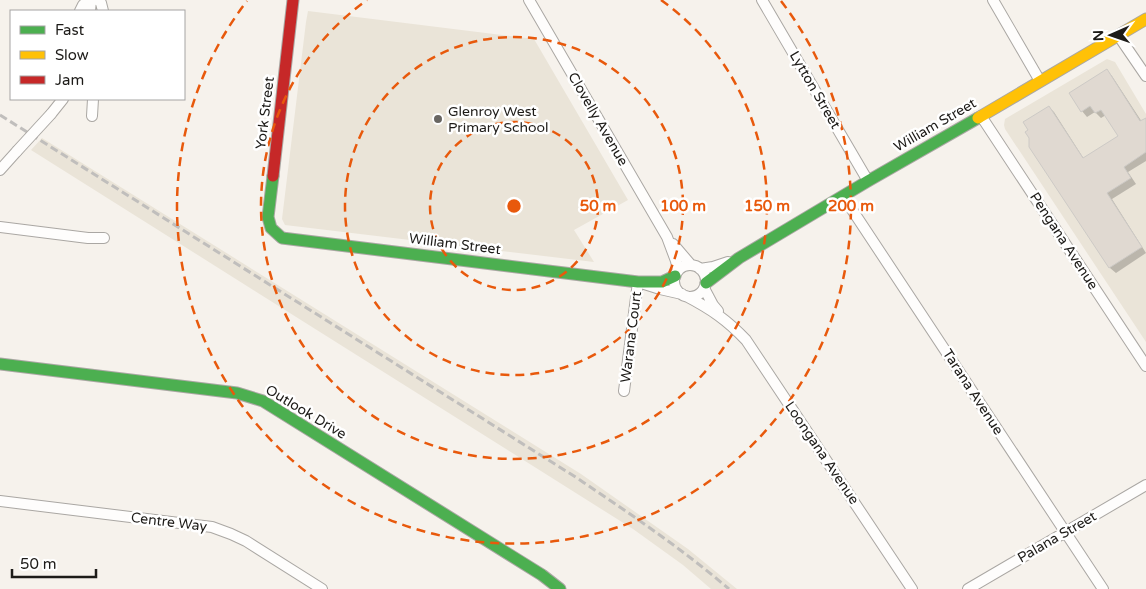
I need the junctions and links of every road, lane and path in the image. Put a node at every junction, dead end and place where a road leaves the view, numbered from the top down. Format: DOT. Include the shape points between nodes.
graph roads {
  1 [pos="90,0"];
  2 [pos="293,0"];
  3 [pos="529,0"];
  4 [pos="762,0"];
  5 [pos="993,0"];
  6 [pos="80,10"];
  7 [pos="1146,19"];
  8 [pos="1118,35"];
  9 [pos="1146,76"];
  10 [pos="1040,80"];
  11 [pos="62,100"];
  12 [pos="93,100"];
  13 [pos="92,116"];
  14 [pos="981,116"];
  15 [pos="0,170"];
  16 [pos="868,181"];
  17 [pos="844,196"];
  18 [pos="0,227"];
  19 [pos="272,228"];
  20 [pos="668,237"];
  21 [pos="104,238"];
  22 [pos="739,258"];
  23 [pos="696,267"];
  24 [pos="676,273"];
  25 [pos="638,282"];
  26 [pos="705,286"];
  27 [pos="684,295"];
  28 [pos="727,321"];
  29 [pos="0,364"];
  30 [pos="1146,366"];
  31 [pos="624,391"];
  32 [pos="1146,485"];
  33 [pos="0,502"];
  34 [pos="1065,532"];
  35 [pos="322,589"];
  36 [pos="560,589"];
  37 [pos="912,589"];
  38 [pos="968,589"];
  39 [pos="1103,589"];
  1 -- 6 [label="street"];
  2 -- 19 [label="street, York Street" via="268,217"];
  3 -- 20 [label="street, Clovelly Avenue"];
  4 -- 16 [label="street, Lytton Street"];
  5 -- 10 [label="street"];
  7 -- 8 [label="street, William Street"];
  8 -- 9 [label="street"];
  8 -- 10 [label="street, William Street"];
  10 -- 14 [label="street, William Street"];
  11 -- 15 [label="street, bridge"];
  12 -- 13 [label="street"];
  14 -- 16 [label="street, William Street"];
  14 -- 30 [label="street, Pengana Avenue"];
  16 -- 17 [label="street, William Street"];
  17 -- 22 [label="street, William Street"];
  17 -- 34 [label="street, Tarana Avenue"];
  18 -- 21 [label="street"];
  19 -- 25 [label="street, William Street" via="282,238"];
  20 -- 23 [label="street, Clovelly Avenue"];
  20 -- 24 [label="street, Clovelly Avenue"];
  22 -- 23 [label="street, William Street" via="713,267"];
  22 -- 26 [label="street, William Street"];
  23 -- 24 [label="street" via="681,268"];
  23 -- 26 [label="street" via="704,273"];
  24 -- 25 [label="street, William Street" via="662,282"];
  24 -- 27 [label="street" via="675,286"];
  25 -- 27 [label="street, William Street"];
  25 -- 31 [label="street, Warana Court"];
  26 -- 27 [label="street" via="696,295"];
  26 -- 28 [label="street, Loongana Avenue" via="713,305"];
  27 -- 28 [label="street, Loongana Avenue"];
  28 -- 37 [label="street, Loongana Avenue" via="746,340"];
  29 -- 36 [label="street, Outlook Drive" via="237,393 263,401"];
  32 -- 34 [label="street, Palana Street"];
  33 -- 35 [label="street, Centre Way" via="212,527 246,541"];
  34 -- 38 [label="street, Palana Street"];
  34 -- 39 [label="street, Tarana Avenue"];
}
